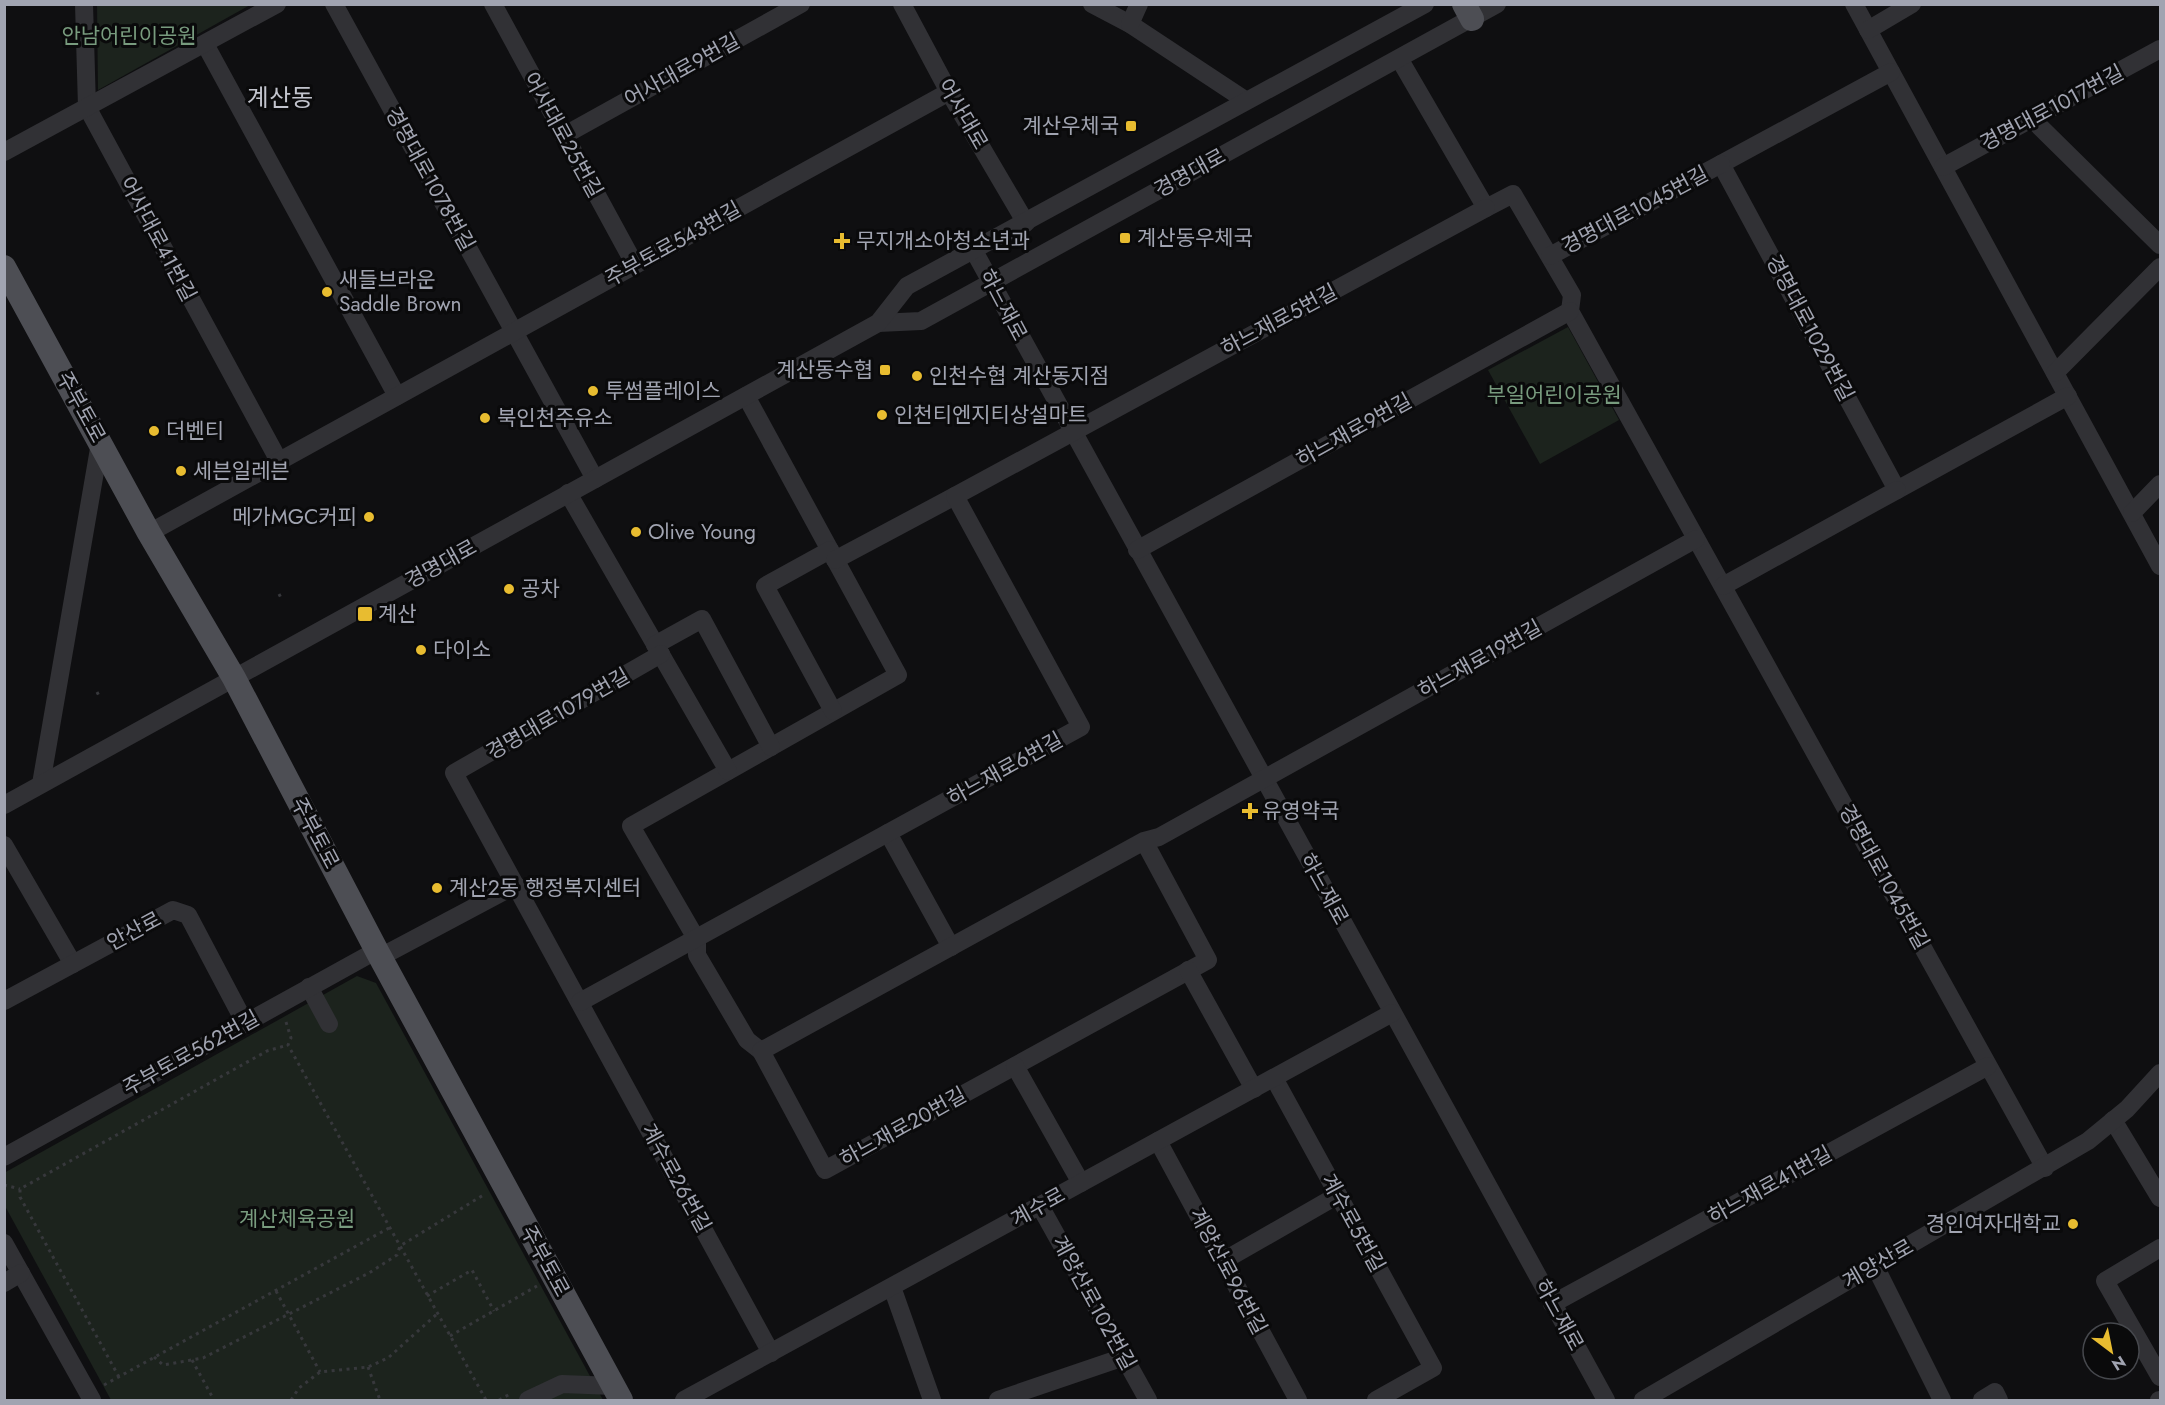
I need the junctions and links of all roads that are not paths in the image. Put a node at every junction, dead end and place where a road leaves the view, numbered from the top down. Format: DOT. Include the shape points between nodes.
graph roads {
  1 [pos="84,4"];
  2 [pos="277,4"];
  3 [pos="334,4"];
  4 [pos="493,4"];
  5 [pos="801,4"];
  6 [pos="902,4"];
  7 [pos="1092,4"];
  8 [pos="1139,4"];
  9 [pos="1425,4"];
  10 [pos="1497,4"];
  11 [pos="1854,4"];
  12 [pos="1912,4"];
  13 [pos="1468,12"];
  14 [pos="1130,24"];
  15 [pos="1868,30"];
  16 [pos="205,44"];
  17 [pos="2160,49"];
  18 [pos="1400,60"];
  19 [pos="1891,72"];
  20 [pos="949,92"];
  21 [pos="1245,100"];
  22 [pos="87,107"];
  23 [pos="2032,118"];
  24 [pos="563,136"];
  25 [pos="4,152"];
  26 [pos="1721,164"];
  27 [pos="1942,167"];
  28 [pos="1486,208"];
  29 [pos="1026,222"];
  30 [pos="2160,245"];
  31 [pos="974,251"];
  32 [pos="1550,256"];
  33 [pos="635,265"];
  34 [pos="4,267"];
  35 [pos="2160,267"];
  36 [pos="991,283"];
  37 [pos="1570,311"];
  38 [pos="878,323"];
  39 [pos="514,332"];
  40 [pos="2055,373"];
  41 [pos="397,396"];
  42 [pos="746,396"];
  43 [pos="2068,396"];
  44 [pos="1072,432"];
  45 [pos="100,443"];
  46 [pos="279,461"];
  47 [pos="595,479"];
  48 [pos="2160,484"];
  49 [pos="1897,490"];
  50 [pos="568,494"];
  51 [pos="955,495"];
  52 [pos="2132,513"];
  53 [pos="149,533"];
  54 [pos="1696,539"];
  55 [pos="1137,550"];
  56 [pos="832,555"];
  57 [pos="2160,566"];
  58 [pos="1723,586"];
  59 [pos="658,650"];
  60 [pos="234,678"];
  61 [pos="833,711"];
  62 [pos="771,747"];
  63 [pos="728,771"];
  64 [pos="454,773"];
  65 [pos="1264,779"];
  66 [pos="41,784"];
  67 [pos="4,805"];
  68 [pos="888,833"];
  69 [pos="1144,841"];
  70 [pos="4,845"];
  71 [pos="516,885"];
  72 [pos="697,940"];
  73 [pos="951,946"];
  74 [pos="378,953"];
  75 [pos="73,964"];
  76 [pos="1188,970"];
  77 [pos="309,987"];
  78 [pos="4,1001"];
  79 [pos="580,1002"];
  80 [pos="1392,1013"];
  81 [pos="245,1023"];
  82 [pos="329,1024"];
  83 [pos="761,1051"];
  84 [pos="1015,1066"];
  85 [pos="1988,1066"];
  86 [pos="2160,1073"];
  87 [pos="1274,1078"];
  88 [pos="1254,1089"];
  89 [pos="2113,1120"];
  90 [pos="1158,1141"];
  91 [pos="4,1157"];
  92 [pos="2045,1168"];
  93 [pos="1081,1183"];
  94 [pos="1338,1195"];
  95 [pos="2160,1198"];
  96 [pos="1040,1206"];
  97 [pos="4,1243"];
  98 [pos="2160,1248"];
  99 [pos="1223,1261"];
  100 [pos="1875,1266"];
  101 [pos="21,1273"];
  102 [pos="4,1283"];
  103 [pos="892,1287"];
  104 [pos="1552,1304"];
  105 [pos="771,1353"];
  106 [pos="1124,1357"];
  107 [pos="2160,1377"];
  108 [pos="576,1382"];
  109 [pos="617,1393"];
  110 [pos="1939,1394"];
  111 [pos="92,1401"];
  112 [pos="528,1401"];
  113 [pos="586,1401"];
  114 [pos="684,1401"];
  115 [pos="932,1401"];
  116 [pos="998,1401"];
  117 [pos="1148,1401"];
  118 [pos="1298,1401"];
  119 [pos="1376,1401"];
  120 [pos="1606,1401"];
  121 [pos="1643,1401"];
  122 [pos="1955,1401"];
  123 [pos="1982,1401"];
  124 [pos="2000,1401"];
  1 -- 22 [label="street, 어사대로41번길"];
  2 -- 16 [label="street"];
  3 -- 39 [label="street, 경명대로1078번길"];
  4 -- 24 [label="street, 어사대로25번길"];
  5 -- 24 [label="street, 어사대로9번길"];
  6 -- 20 [label="street, 어사대로"];
  7 -- 14 [label="street"];
  8 -- 14 [label="street"];
  9 -- 21 [label="street, 경명대로"];
  10 -- 13 [label="street, 경명대로"];
  11 -- 15 [label="street"];
  12 -- 15 [label="street"];
  13 -- 18 [label="street, 경명대로"];
  14 -- 21 [label="street"];
  15 -- 19 [label="street"];
  16 -- 22 [label="street"];
  16 -- 41 [label="street"];
  17 -- 23 [label="street, 경명대로1017번길"];
  18 -- 28 [label="street"];
  18 -- 36 [label="street, 경명대로"];
  19 -- 26 [label="street"];
  19 -- 27 [label="street"];
  20 -- 29 [label="street, 어사대로"];
  20 -- 33 [label="street, 주부토로543번길"];
  21 -- 29 [label="street, 경명대로"];
  22 -- 25 [label="street"];
  22 -- 46 [label="street, 어사대로41번길"];
  23 -- 27 [label="street, 경명대로1017번길"];
  23 -- 30 [label="street"];
  24 -- 33 [label="street, 어사대로25번길"];
  26 -- 32 [label="street, 경명대로1045번길"];
  26 -- 49 [label="street, 경명대로1029번길"];
  27 -- 40 [label="street"];
  28 -- 32 [label="street, 경명대로1045번길" via="1514,194"];
  28 -- 44 [label="street, 하느재로5번길"];
  29 -- 31 [label="street, 경명대로"];
  31 -- 36 [label="street, 하느재로"];
  31 -- 38 [label="street, 경명대로" via="907,286"];
  32 -- 37 [label="street, 경명대로1045번길" via="1572,295"];
  33 -- 39 [label="street, 주부토로543번길"];
  34 -- 45 [label="main road, 주부토로"];
  35 -- 40 [label="street"];
  36 -- 38 [label="street, 경명대로" via="921,321"];
  36 -- 44 [label="street, 하느재로"];
  37 -- 54 [label="street, 경명대로1045번길"];
  37 -- 55 [label="street, 하느재로9번길"];
  38 -- 42 [label="street, 경명대로"];
  39 -- 41 [label="street, 주부토로543번길"];
  39 -- 47 [label="street, 경명대로1078번길"];
  40 -- 43 [label="street"];
  41 -- 46 [label="street, 주부토로543번길"];
  42 -- 47 [label="street, 경명대로"];
  42 -- 56 [label="street"];
  43 -- 49 [label="street"];
  43 -- 52 [label="street"];
  44 -- 51 [label="street"];
  44 -- 55 [label="street, 하느재로"];
  45 -- 53 [label="main road, 주부토로"];
  45 -- 66 [label="street"];
  46 -- 53 [label="street, 주부토로543번길"];
  47 -- 50 [label="street, 경명대로"];
  48 -- 52 [label="street"];
  49 -- 58 [label="street"];
  50 -- 59 [label="street"];
  50 -- 60 [label="street, 경명대로"];
  51 -- 56 [label="street"];
  51 -- 68 [label="street, 하느재로6번길" via="1081,727"];
  52 -- 57 [label="street"];
  53 -- 60 [label="main road, 주부토로"];
  54 -- 58 [label="street, 경명대로1045번길"];
  54 -- 65 [label="street, 하느재로19번길"];
  55 -- 65 [label="street, 하느재로"];
  56 -- 61 [label="street" via="898,675"];
  56 -- 61 [label="street" via="765,586"];
  58 -- 85 [label="street, 경명대로1045번길"];
  59 -- 62 [label="street, 경명대로1079번길" via="702,619"];
  59 -- 63 [label="street"];
  59 -- 64 [label="street, 경명대로1079번길"];
  60 -- 66 [label="street, 경명대로"];
  60 -- 74 [label="main road, 주부토로"];
  61 -- 62 [label="street"];
  62 -- 63 [label="street"];
  63 -- 72 [label="street" via="631,826"];
  64 -- 71 [label="street, 계수로26번길"];
  65 -- 69 [label="street" via="1159,837"];
  65 -- 80 [label="street, 하느재로"];
  66 -- 67 [label="street, 경명대로"];
  68 -- 72 [label="street, 하느재로6번길"];
  68 -- 73 [label="street"];
  69 -- 73 [label="street"];
  69 -- 76 [label="street, 하느재로20번길" via="1208,960"];
  70 -- 75 [label="street"];
  71 -- 74 [label="street, 주부토로562번길" via="386,954"];
  71 -- 79 [label="street, 계수로26번길"];
  72 -- 79 [label="street, 하느재로6번길"];
  72 -- 83 [label="street" via="697,955 747,1040"];
  73 -- 83 [label="street"];
  74 -- 77 [label="street, 주부토로562번길"];
  74 -- 109 [label="main road, 주부토로"];
  75 -- 78 [label="street, 안산로"];
  75 -- 81 [label="street, 안산로" via="173,910 188,915"];
  76 -- 84 [label="street, 하느재로20번길"];
  76 -- 88 [label="street"];
  77 -- 81 [label="street, 주부토로562번길"];
  77 -- 82 [label="street"];
  79 -- 105 [label="street, 계수로26번길"];
  80 -- 87 [label="street, 계수로"];
  80 -- 104 [label="street, 하느재로"];
  81 -- 91 [label="street, 주부토로562번길"];
  83 -- 84 [label="street, 하느재로20번길" via="825,1170"];
  84 -- 93 [label="street"];
  85 -- 92 [label="street, 경명대로1045번길"];
  85 -- 104 [label="street, 하느재로41번길"];
  86 -- 89 [label="street, 계양산로"];
  87 -- 88 [label="street, 계수로"];
  87 -- 94 [label="street, 계수로5번길"];
  88 -- 90 [label="street, 계수로"];
  89 -- 92 [label="street, 계양산로"];
  89 -- 95 [label="street"];
  90 -- 93 [label="street, 계수로"];
  90 -- 99 [label="street, 계양산로96번길"];
  92 -- 100 [label="street, 계양산로"];
  93 -- 96 [label="street, 계수로"];
  94 -- 99 [label="street"];
  94 -- 119 [label="street, 계수로5번길" via="1433,1368"];
  96 -- 103 [label="street, 계수로"];
  96 -- 106 [label="street, 계양산로102번길"];
  97 -- 101 [label="street"];
  98 -- 107 [label="street" via="2104,1281"];
  99 -- 118 [label="street, 계양산로96번길"];
  100 -- 110 [label="street"];
  100 -- 121 [label="street, 계양산로"];
  101 -- 102 [label="street"];
  101 -- 111 [label="street"];
  103 -- 105 [label="street, 계수로"];
  103 -- 115 [label="street"];
  104 -- 120 [label="street, 하느재로"];
  105 -- 114 [label="street, 계수로"];
  106 -- 116 [label="street"];
  106 -- 117 [label="street, 계양산로102번길"];
  108 -- 109 [label="street"];
  108 -- 112 [label="street" via="562,1384"];
  108 -- 113 [label="street"];
  110 -- 122 [label="street"];
  123 -- 124 [label="street" via="1995,1392"];
}
